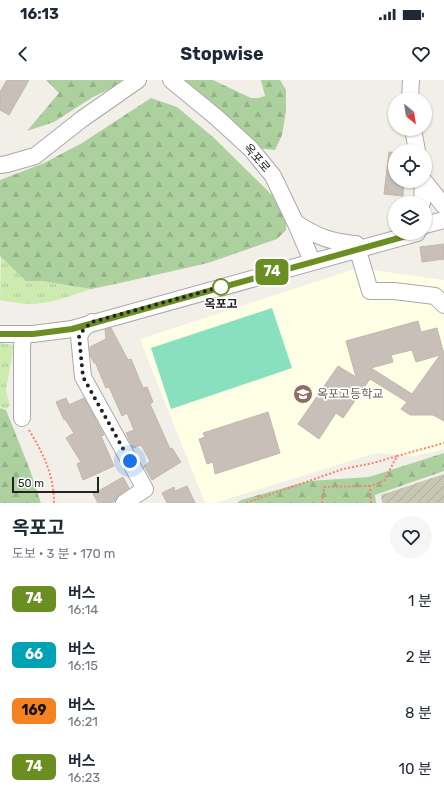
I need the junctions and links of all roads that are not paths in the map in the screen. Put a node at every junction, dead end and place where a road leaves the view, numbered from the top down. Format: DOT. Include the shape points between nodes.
graph roads {
  1 [pos="138,80"];
  2 [pos="170,80"];
  3 [pos="411,80"];
  4 [pos="410,92"];
  5 [pos="0,165"];
  6 [pos="430,188"];
  7 [pos="444,206"];
  8 [pos="444,220"];
  9 [pos="296,223"];
  10 [pos="432,223"];
  11 [pos="444,227"];
  12 [pos="432,230"];
  13 [pos="388,236"];
  14 [pos="388,239"];
  15 [pos="356,246"];
  16 [pos="311,259"];
  17 [pos="444,305"];
  18 [pos="0,325"];
  19 [pos="72,333"];
  20 [pos="0,334"];
  21 [pos="23,334"];
  22 [pos="22,418"];
  23 [pos="124,503"];
  1 -- 5 [label="street" via="82,118 35,156"];
  2 -- 9 [label="street, 옥포로" via="251,149 273,176"];
  3 -- 4 [label="street"];
  6 -- 7 [label="street"];
  8 -- 10 [label="street"];
  9 -- 15 [label="street" via="314,235"];
  9 -- 16 [label="street, 옥포로"];
  11 -- 12 [label="street"];
  13 -- 15 [label="street"];
  14 -- 15 [label="street"];
  15 -- 16 [label="street"];
  15 -- 17 [label="street" via="370,291 435,296"];
  16 -- 18 [label="street" via="73,320 33,327"];
  16 -- 19 [label="street" via="92,322 84,329"];
  19 -- 21 [label="street"];
  19 -- 23 [label="street" via="83,377 145,489"];
  20 -- 21 [label="street"];
  21 -- 22 [label="street"];
}
